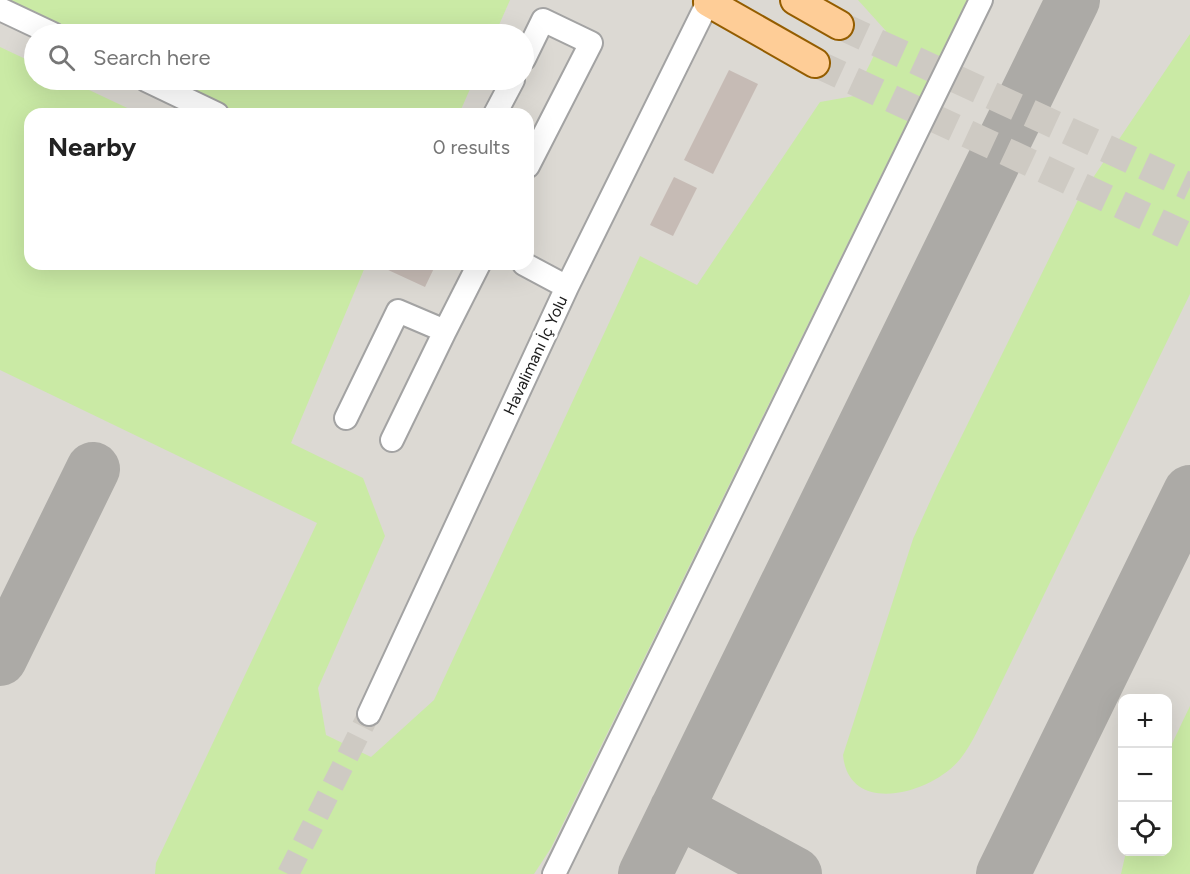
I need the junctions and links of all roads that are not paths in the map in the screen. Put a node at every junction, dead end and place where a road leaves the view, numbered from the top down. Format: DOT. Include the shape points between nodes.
graph roads {
  1 [pos="795,0"];
  2 [pos="981,0"];
  3 [pos="709,1"];
  4 [pos="0,9"];
  5 [pos="32,24"];
  6 [pos="839,24"];
  7 [pos="534,38"];
  8 [pos="815,63"];
  9 [pos="167,90"];
  10 [pos="508,90"];
  11 [pos="204,108"];
  12 [pos="498,108"];
  13 [pos="534,150"];
  14 [pos="534,269"];
  15 [pos="476,270"];
  16 [pos="567,286"];
  17 [pos="445,331"];
  18 [pos="346,418"];
  19 [pos="392,440"];
  20 [pos="369,714"];
  21 [pos="554,874"];
  1 -- 6 [label="main road"];
  2 -- 21 [label="street"];
  3 -- 8 [label="main road"];
  3 -- 16 [label="street, Havalimanı İç Yolu"];
  4 -- 5 [label="street"];
  7 -- 13 [label="street" via="543,20 591,43"];
  9 -- 11 [label="street"];
  10 -- 12 [label="street"];
  14 -- 16 [label="street"];
  15 -- 17 [label="street"];
  16 -- 20 [label="street, Havalimanı İç Yolu"];
  17 -- 18 [label="street" via="398,310"];
  17 -- 19 [label="street"];
}
